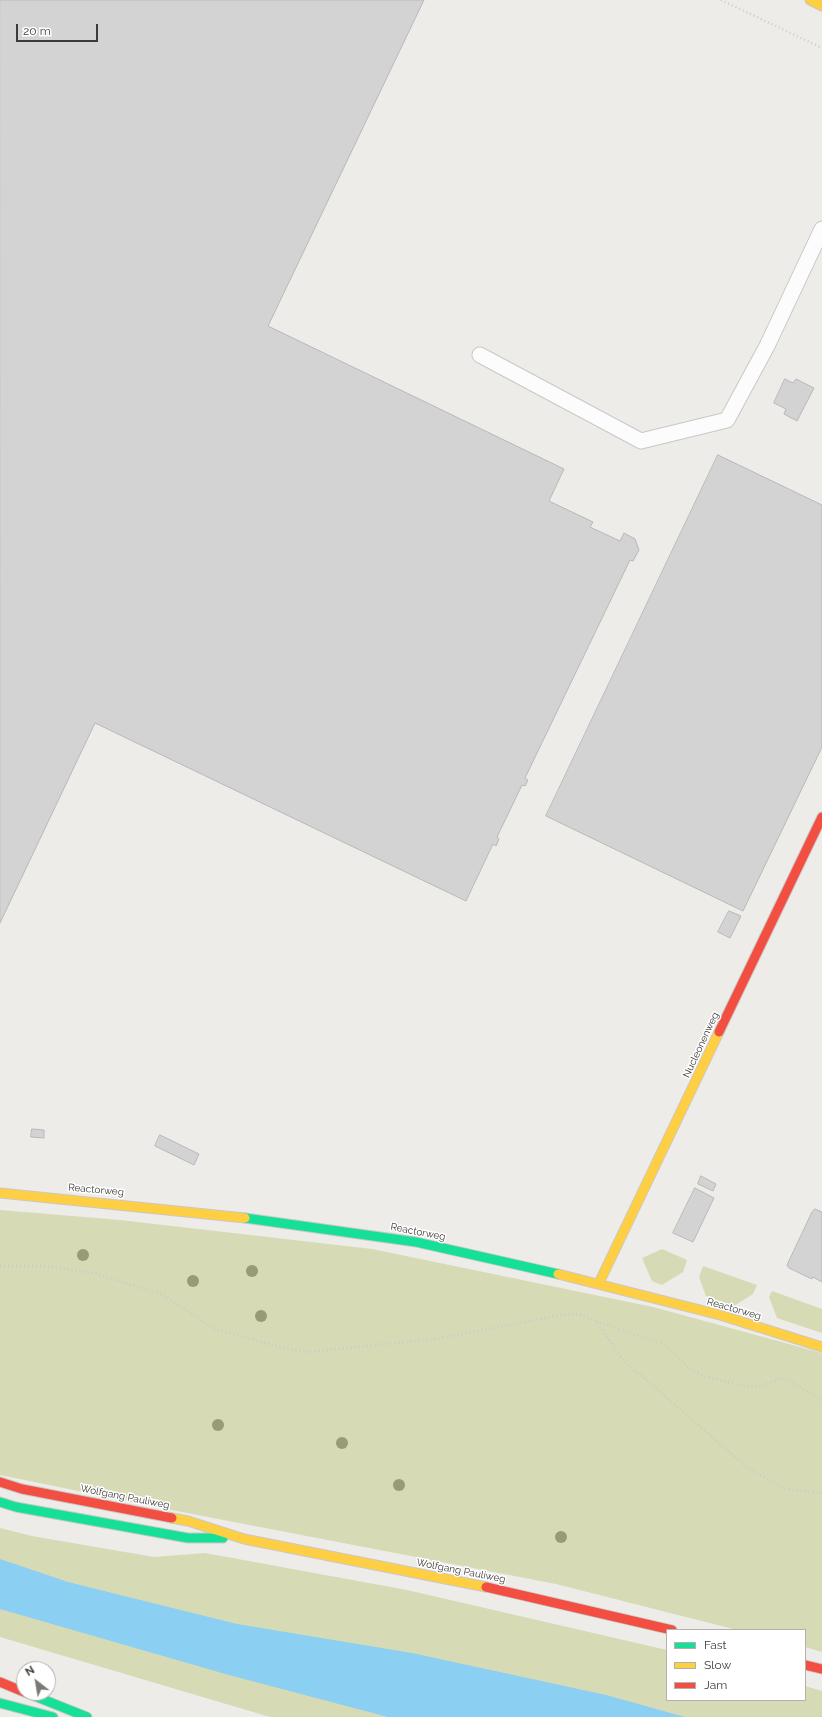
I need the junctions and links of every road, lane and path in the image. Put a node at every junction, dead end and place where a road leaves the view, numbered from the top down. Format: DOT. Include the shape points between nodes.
graph roads {
  1 [pos="721,0"];
  2 [pos="810,0"];
  3 [pos="822,6"];
  4 [pos="822,48"];
  5 [pos="822,229"];
  6 [pos="480,354"];
  7 [pos="822,817"];
  8 [pos="0,1193"];
  9 [pos="0,1266"];
  10 [pos="599,1283"];
  11 [pos="592,1319"];
  12 [pos="822,1347"];
  13 [pos="822,1400"];
  14 [pos="0,1482"];
  15 [pos="822,1493"];
  16 [pos="0,1502"];
  17 [pos="244,1539"];
  18 [pos="668,1629"];
  19 [pos="806,1665"];
  20 [pos="822,1670"];
  21 [pos="0,1682"];
  22 [pos="16,1689"];
  23 [pos="47,1701"];
  24 [pos="0,1703"];
  25 [pos="53,1717"];
  26 [pos="86,1717"];
  1 -- 4 [label="path"];
  2 -- 3 [label="main road"];
  5 -- 6 [label="lane" via="767,346 727,420 641,442"];
  7 -- 10 [label="main road, Nucleonenweg"];
  8 -- 10 [label="main road, Reactorweg" via="150,1206 375,1235 488,1257"];
  9 -- 11 [label="path" via="43,1266 94,1273 163,1295 215,1329 307,1352 436,1339 560,1315 579,1314"];
  10 -- 12 [label="main road, Reactorweg" via="753,1325"];
  11 -- 13 [label="path" via="662,1344 688,1367 706,1377 750,1387 784,1378"];
  11 -- 15 [label="path" via="623,1360 748,1468 787,1489"];
  14 -- 17 [label="main road, Wolfgang Pauliweg" via="22,1489 188,1521"];
  16 -- 17 [label="main road, Wolfgang Pauliweg" via="188,1538"];
  17 -- 18 [label="main road, Wolfgang Pauliweg" via="498,1589"];
  19 -- 20 [label="main road"];
  21 -- 22 [label="main road"];
  23 -- 26 [label="main road"];
  24 -- 25 [label="main road"];
}
